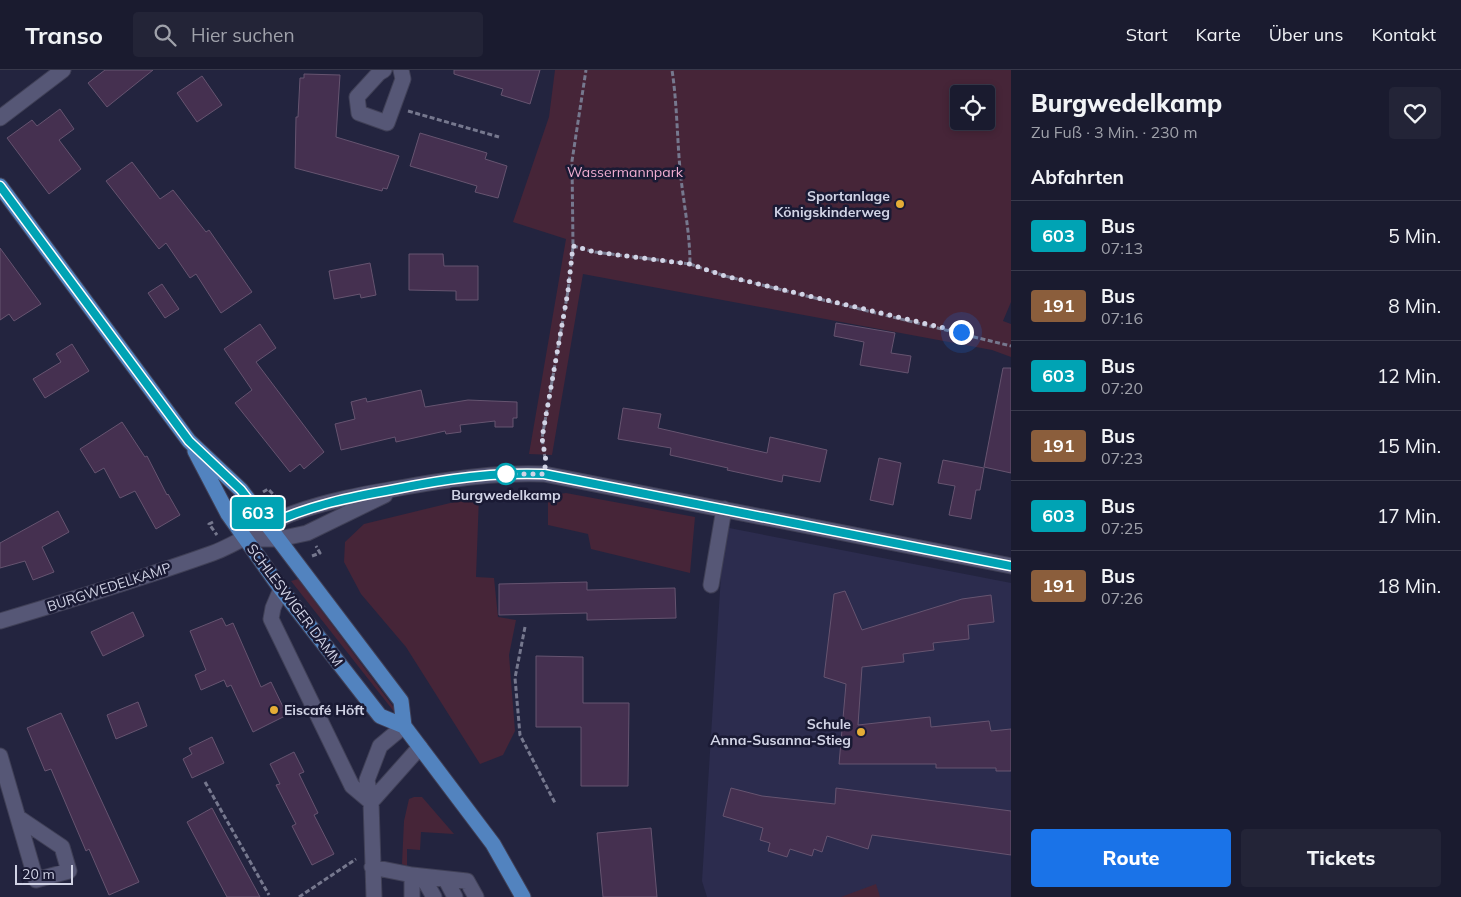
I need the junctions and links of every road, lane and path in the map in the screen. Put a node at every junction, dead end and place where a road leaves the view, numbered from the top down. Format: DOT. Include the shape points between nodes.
graph roads {
  1 [pos="63,70"];
  2 [pos="384,70"];
  3 [pos="401,70"];
  4 [pos="586,70"];
  5 [pos="672,70"];
  6 [pos="393,106"];
  7 [pos="0,118"];
  8 [pos="499,137"];
  9 [pos="0,186"];
  10 [pos="573,246"];
  11 [pos="690,264"];
  12 [pos="1011,345"];
  13 [pos="189,441"];
  14 [pos="544,474"];
  15 [pos="399,488"];
  16 [pos="724,509"];
  17 [pos="268,525"];
  18 [pos="246,539"];
  19 [pos="279,539"];
  20 [pos="1011,566"];
  21 [pos="711,585"];
  22 [pos="281,589"];
  23 [pos="0,621"];
  24 [pos="525,627"];
  25 [pos="404,726"];
  26 [pos="420,747"];
  27 [pos="0,756"];
  28 [pos="205,782"];
  29 [pos="371,802"];
  30 [pos="555,803"];
  31 [pos="19,818"];
  32 [pos="372,863"];
  33 [pos="417,876"];
  34 [pos="446,880"];
  35 [pos="269,894"];
  36 [pos="298,897"];
  37 [pos="374,897"];
  38 [pos="412,897"];
  39 [pos="422,897"];
  40 [pos="434,897"];
  41 [pos="455,897"];
  42 [pos="476,897"];
  43 [pos="523,897"];
  1 -- 7 [label="street"];
  2 -- 6 [label="street" via="357,97 359,113 387,123"];
  3 -- 6 [label="street" via="403,80"];
  4 -- 10 [label="path" via="572,161"];
  5 -- 11 [label="path"];
  6 -- 8 [label="path"];
  9 -- 13 [label="main road, SCHLESWIGER DAMM"];
  10 -- 11 [label="path" via="595,252"];
  10 -- 14 [label="path" via="542,438 546,461"];
  11 -- 12 [label="path" via="725,276"];
  13 -- 17 [label="main road, SCHLESWIGER DAMM" via="241,490"];
  13 -- 18 [label="main road, SCHLESWIGER DAMM" via="219,500"];
  14 -- 15 [label="street" via="485,474"];
  14 -- 16 [label="street"];
  15 -- 17 [label="street" via="308,508"];
  15 -- 19 [label="street" via="308,533"];
  16 -- 20 [label="street"];
  16 -- 21 [label="street"];
  17 -- 18 [label="street"];
  17 -- 19 [label="main road, SCHLESWIGER DAMM"];
  18 -- 19 [label="street"];
  18 -- 22 [label="main road, SCHLESWIGER DAMM"];
  18 -- 23 [label="street, BURGWEDELKAMP" via="135,580"];
  19 -- 25 [label="main road, SCHLESWIGER DAMM" via="400,701"];
  22 -- 25 [label="main road, SCHLESWIGER DAMM" via="380,716"];
  22 -- 29 [label="street" via="272,619 352,786"];
  24 -- 30 [label="path" via="515,678 520,735"];
  25 -- 26 [label="main road, SCHLESWIGER DAMM"];
  25 -- 29 [label="street" via="377,751 367,780"];
  26 -- 29 [label="street"];
  26 -- 43 [label="main road, SCHLESWIGER DAMM" via="493,844"];
  27 -- 31 [label="street"];
  28 -- 35 [label="path"];
  29 -- 32 [label="street"];
  32 -- 33 [label="street"];
  32 -- 36 [label="path" via="353,859"];
  32 -- 37 [label="street"];
  33 -- 34 [label="street"];
  33 -- 38 [label="street"];
  33 -- 39 [label="street"];
  33 -- 40 [label="street"];
  34 -- 41 [label="street"];
  34 -- 42 [label="street" via="467,881"];
}
